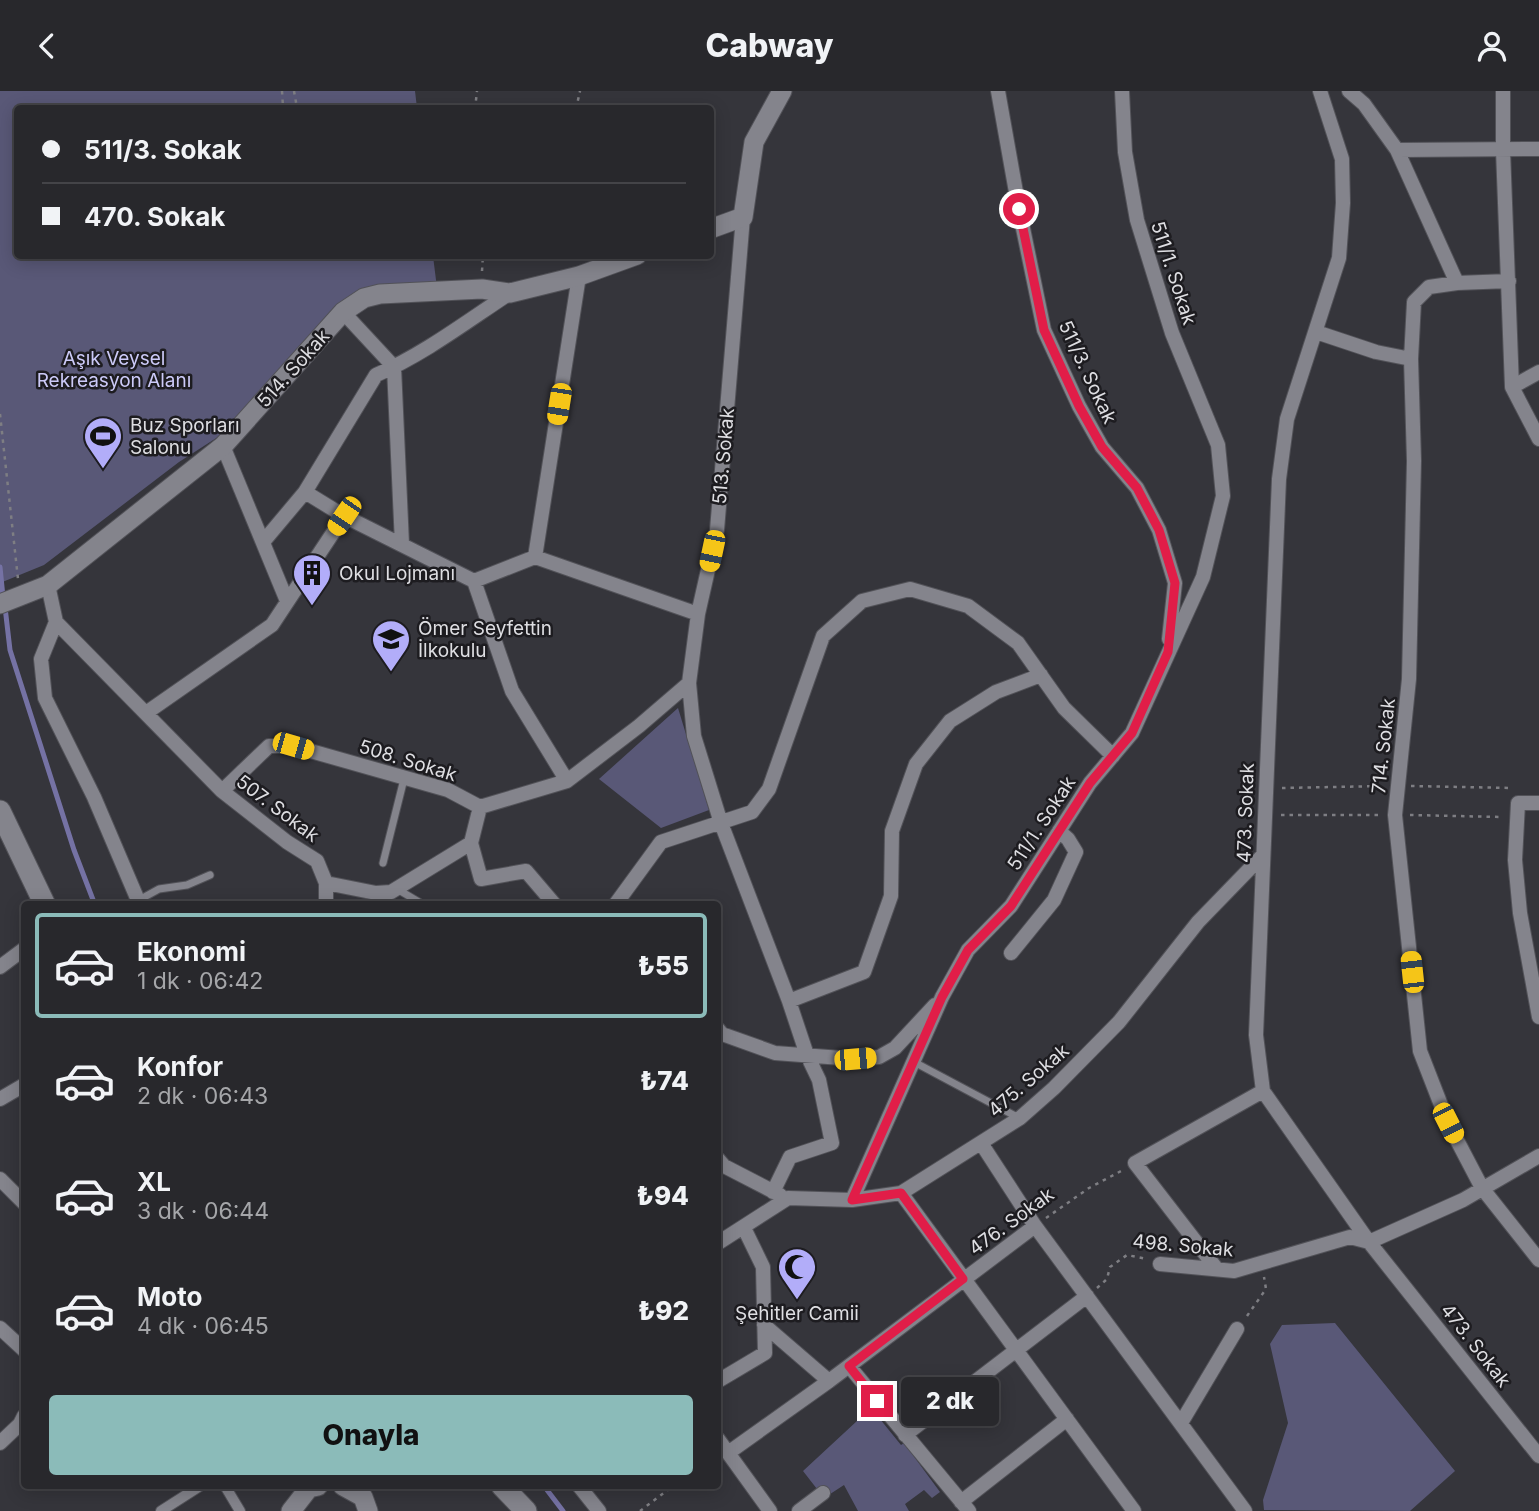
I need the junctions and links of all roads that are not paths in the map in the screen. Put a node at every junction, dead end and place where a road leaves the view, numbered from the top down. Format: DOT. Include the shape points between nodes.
graph roads {
  1 [pos="782,91"];
  2 [pos="998,91"];
  3 [pos="1122,91"];
  4 [pos="1320,91"];
  5 [pos="1503,91"];
  6 [pos="1352,92"];
  7 [pos="1397,149"];
  8 [pos="1539,149"];
  9 [pos="1503,150"];
  10 [pos="743,217"];
  11 [pos="714,228"];
  12 [pos="625,259"];
  13 [pos="579,276"];
  14 [pos="1509,281"];
  15 [pos="1457,283"];
  16 [pos="510,293"];
  17 [pos="343,312"];
  18 [pos="1316,332"];
  19 [pos="1411,359"];
  20 [pos="394,367"];
  21 [pos="1539,372"];
  22 [pos="1512,387"];
  23 [pos="1539,439"];
  24 [pos="223,446"];
  25 [pos="305,492"];
  26 [pos="344,516"];
  27 [pos="263,542"];
  28 [pos="402,544"];
  29 [pos="535,557"];
  30 [pos="474,582"];
  31 [pos="48,585"];
  32 [pos="288,601"];
  33 [pos="0,604"];
  34 [pos="698,614"];
  35 [pos="56,622"];
  36 [pos="1168,652"];
  37 [pos="1041,675"];
  38 [pos="689,683"];
  39 [pos="146,713"];
  40 [pos="1113,756"];
  41 [pos="404,779"];
  42 [pos="567,781"];
  43 [pos="222,791"];
  44 [pos="1539,799"];
  45 [pos="480,807"];
  46 [pos="0,811"];
  47 [pos="720,823"];
  48 [pos="1059,831"];
  49 [pos="7,842"];
  50 [pos="471,843"];
  51 [pos="1262,856"];
  52 [pos="383,863"];
  53 [pos="210,875"];
  54 [pos="326,883"];
  55 [pos="396,889"];
  56 [pos="43,901"];
  57 [pos="139,901"];
  58 [pos="143,901"];
  59 [pos="326,901"];
  60 [pos="417,901"];
  61 [pos="552,901"];
  62 [pos="618,901"];
  63 [pos="21,951"];
  64 [pos="1011,953"];
  65 [pos="0,967"];
  66 [pos="942,997"];
  67 [pos="789,1001"];
  68 [pos="1539,1017"];
  69 [pos="721,1033"];
  70 [pos="807,1055"];
  71 [pos="914,1062"];
  72 [pos="21,1087"];
  73 [pos="1263,1091"];
  74 [pos="0,1099"];
  75 [pos="1020,1118"];
  76 [pos="981,1143"];
  77 [pos="1539,1156"];
  78 [pos="721,1162"];
  79 [pos="0,1179"];
  80 [pos="1482,1188"];
  81 [pos="774,1192"];
  82 [pos="901,1193"];
  83 [pos="788,1198"];
  84 [pos="21,1200"];
  85 [pos="852,1200"];
  86 [pos="1035,1226"];
  87 [pos="744,1228"];
  88 [pos="721,1241"];
  89 [pos="1370,1242"];
  90 [pos="1539,1259"];
  91 [pos="1160,1263"];
  92 [pos="1216,1268"];
  93 [pos="963,1279"];
  94 [pos="1087,1296"];
  95 [pos="764,1325"];
  96 [pos="0,1328"];
  97 [pos="1237,1329"];
  98 [pos="0,1342"];
  99 [pos="21,1347"];
  100 [pos="21,1349"];
  101 [pos="1017,1351"];
  102 [pos="849,1366"];
  103 [pos="721,1379"];
  104 [pos="829,1381"];
  105 [pos="1067,1419"];
  106 [pos="21,1422"];
  107 [pos="1181,1423"];
  108 [pos="905,1435"];
  109 [pos="0,1443"];
  110 [pos="721,1443"];
  111 [pos="728,1453"];
  112 [pos="1539,1456"];
  113 [pos="195,1489"];
  114 [pos="227,1489"];
  115 [pos="310,1489"];
  116 [pos="348,1489"];
  117 [pos="505,1489"];
  118 [pos="581,1489"];
  119 [pos="823,1493"];
  120 [pos="364,1498"];
  121 [pos="965,1507"];
  122 [pos="161,1511"];
  123 [pos="240,1511"];
  124 [pos="291,1511"];
  125 [pos="526,1511"];
  126 [pos="599,1511"];
  127 [pos="770,1511"];
  128 [pos="799,1511"];
  129 [pos="1134,1511"];
  130 [pos="1245,1511"];
  1 -- 10 [label="street, 513. Sokak" via="754,142"];
  2 -- 36 [label="street, 511/3. Sokak" via="1044,330 1102,447 1137,488 1159,530 1175,583"];
  3 -- 36 [label="street, 511/1. Sokak" via="1125,152 1137,220 1172,333 1218,445 1223,496 1203,577"];
  4 -- 18 [label="street, 473. Sokak" via="1342,159 1343,202 1339,258"];
  5 -- 9 [label="street"];
  6 -- 7 [label="street"];
  7 -- 9 [label="street"];
  7 -- 15 [label="street"];
  8 -- 9 [label="street"];
  9 -- 14 [label="street"];
  10 -- 11 [label="street"];
  10 -- 34 [label="street, 513. Sokak" via="716,530"];
  12 -- 13 [label="street, 514. Sokak"];
  13 -- 16 [label="street, 514. Sokak"];
  13 -- 29 [label="street"];
  14 -- 15 [label="street, 714. Sokak"];
  14 -- 22 [label="street"];
  15 -- 19 [label="street, 714. Sokak" via="1429,287 1414,302"];
  16 -- 17 [label="street, 514. Sokak" via="482,289 380,294"];
  16 -- 20 [label="street"];
  17 -- 20 [label="street"];
  17 -- 24 [label="street, 514. Sokak"];
  18 -- 19 [label="street"];
  18 -- 51 [label="street, 473. Sokak" via="1287,419 1279,479"];
  19 -- 80 [label="street, 714. Sokak" via="1414,461 1409,679 1395,815 1420,1051 1448,1123"];
  20 -- 25 [label="street" via="376,375"];
  20 -- 28 [label="street"];
  21 -- 22 [label="street"];
  22 -- 23 [label="street"];
  24 -- 27 [label="street"];
  24 -- 31 [label="street, 514. Sokak"];
  25 -- 26 [label="street"];
  25 -- 27 [label="street"];
  26 -- 28 [label="street"];
  26 -- 32 [label="street"];
  27 -- 32 [label="street"];
  28 -- 30 [label="street"];
  29 -- 30 [label="street"];
  29 -- 34 [label="street"];
  30 -- 42 [label="street" via="512,691"];
  31 -- 33 [label="street, 514. Sokak"];
  31 -- 35 [label="street"];
  32 -- 39 [label="street" via="272,625"];
  34 -- 38 [label="street, 513. Sokak"];
  35 -- 39 [label="street, 507. Sokak"];
  35 -- 57 [label="street" via="41,659 45,698"];
  36 -- 40 [label="street, 511/1. Sokak" via="1132,733"];
  37 -- 40 [label="street" via="1064,708"];
  37 -- 47 [label="street" via="1018,643 968,606 910,589 862,601 823,636 769,789 752,812"];
  37 -- 67 [label="street" via="996,692 950,721 916,764 892,831 891,896 864,972"];
  38 -- 42 [label="street"];
  38 -- 47 [label="street, 513. Sokak" via="694,736"];
  39 -- 43 [label="street, 507. Sokak"];
  40 -- 48 [label="street, 511/1. Sokak"];
  41 -- 43 [label="street, 508. Sokak" via="293,746 270,745"];
  41 -- 45 [label="street, 508. Sokak" via="448,790"];
  41 -- 52 [label="lane"];
  42 -- 45 [label="street"];
  43 -- 54 [label="street, 507. Sokak" via="317,861"];
  44 -- 68 [label="street" via="1518,803 1515,860"];
  45 -- 50 [label="street"];
  46 -- 49 [label="main road"];
  47 -- 62 [label="street" via="661,842"];
  47 -- 67 [label="street, 513. Sokak"];
  48 -- 64 [label="street" via="1076,852 1054,900"];
  48 -- 66 [label="street, 511/1. Sokak" via="1011,906 968,950"];
  49 -- 56 [label="main road"];
  50 -- 55 [label="street"];
  50 -- 61 [label="street" via="481,879 526,871"];
  51 -- 73 [label="street, 473. Sokak" via="1256,1035"];
  51 -- 75 [label="street, 475. Sokak" via="1198,922 1119,1022"];
  53 -- 58 [label="lane" via="187,885 159,888"];
  54 -- 55 [label="street" via="376,893"];
  54 -- 59 [label="street"];
  55 -- 60 [label="lane"];
  63 -- 65 [label="street"];
  66 -- 70 [label="street" via="895,1048 879,1057"];
  66 -- 71 [label="street, 511/1. Sokak"];
  67 -- 70 [label="street, 513. Sokak"];
  69 -- 70 [label="street" via="775,1053"];
  70 -- 81 [label="street, 513. Sokak" via="819,1080 832,1143 790,1157"];
  71 -- 75 [label="lane"];
  71 -- 85 [label="street, 511/1. Sokak"];
  72 -- 74 [label="street"];
  73 -- 89 [label="street, 473. Sokak"];
  73 -- 92 [label="street" via="1135,1163"];
  75 -- 76 [label="street, 475. Sokak"];
  76 -- 82 [label="street, 475. Sokak"];
  76 -- 86 [label="street"];
  77 -- 80 [label="street, 498. Sokak"];
  78 -- 81 [label="street"];
  79 -- 84 [label="street"];
  80 -- 89 [label="street, 498. Sokak"];
  80 -- 90 [label="street, 714. Sokak"];
  81 -- 83 [label="street"];
  82 -- 85 [label="street, 475. Sokak"];
  82 -- 93 [label="street"];
  83 -- 85 [label="street, 475. Sokak"];
  83 -- 87 [label="street"];
  86 -- 93 [label="street, 476. Sokak"];
  86 -- 94 [label="street"];
  87 -- 88 [label="street"];
  87 -- 95 [label="street" via="763,1266"];
  89 -- 92 [label="street, 498. Sokak" via="1350,1237 1234,1271"];
  89 -- 112 [label="street, 473. Sokak"];
  91 -- 92 [label="street, 498. Sokak"];
  93 -- 101 [label="street"];
  93 -- 102 [label="street, 476. Sokak"];
  94 -- 101 [label="street"];
  94 -- 107 [label="street"];
  95 -- 103 [label="street" via="765,1353"];
  95 -- 104 [label="street"];
  96 -- 99 [label="street"];
  97 -- 107 [label="street"];
  98 -- 100 [label="street"];
  101 -- 105 [label="street"];
  101 -- 108 [label="street"];
  102 -- 104 [label="street, 476. Sokak"];
  102 -- 108 [label="street"];
  104 -- 111 [label="street, 476. Sokak"];
  105 -- 121 [label="street"];
  105 -- 129 [label="street"];
  106 -- 109 [label="street"];
  107 -- 130 [label="street"];
  108 -- 121 [label="street"];
  110 -- 111 [label="street"];
  111 -- 127 [label="street"];
  113 -- 122 [label="street"];
  114 -- 123 [label="street"];
  115 -- 124 [label="street"];
  116 -- 120 [label="street"];
  117 -- 125 [label="main road"];
  118 -- 126 [label="street"];
  119 -- 128 [label="street"];
}
